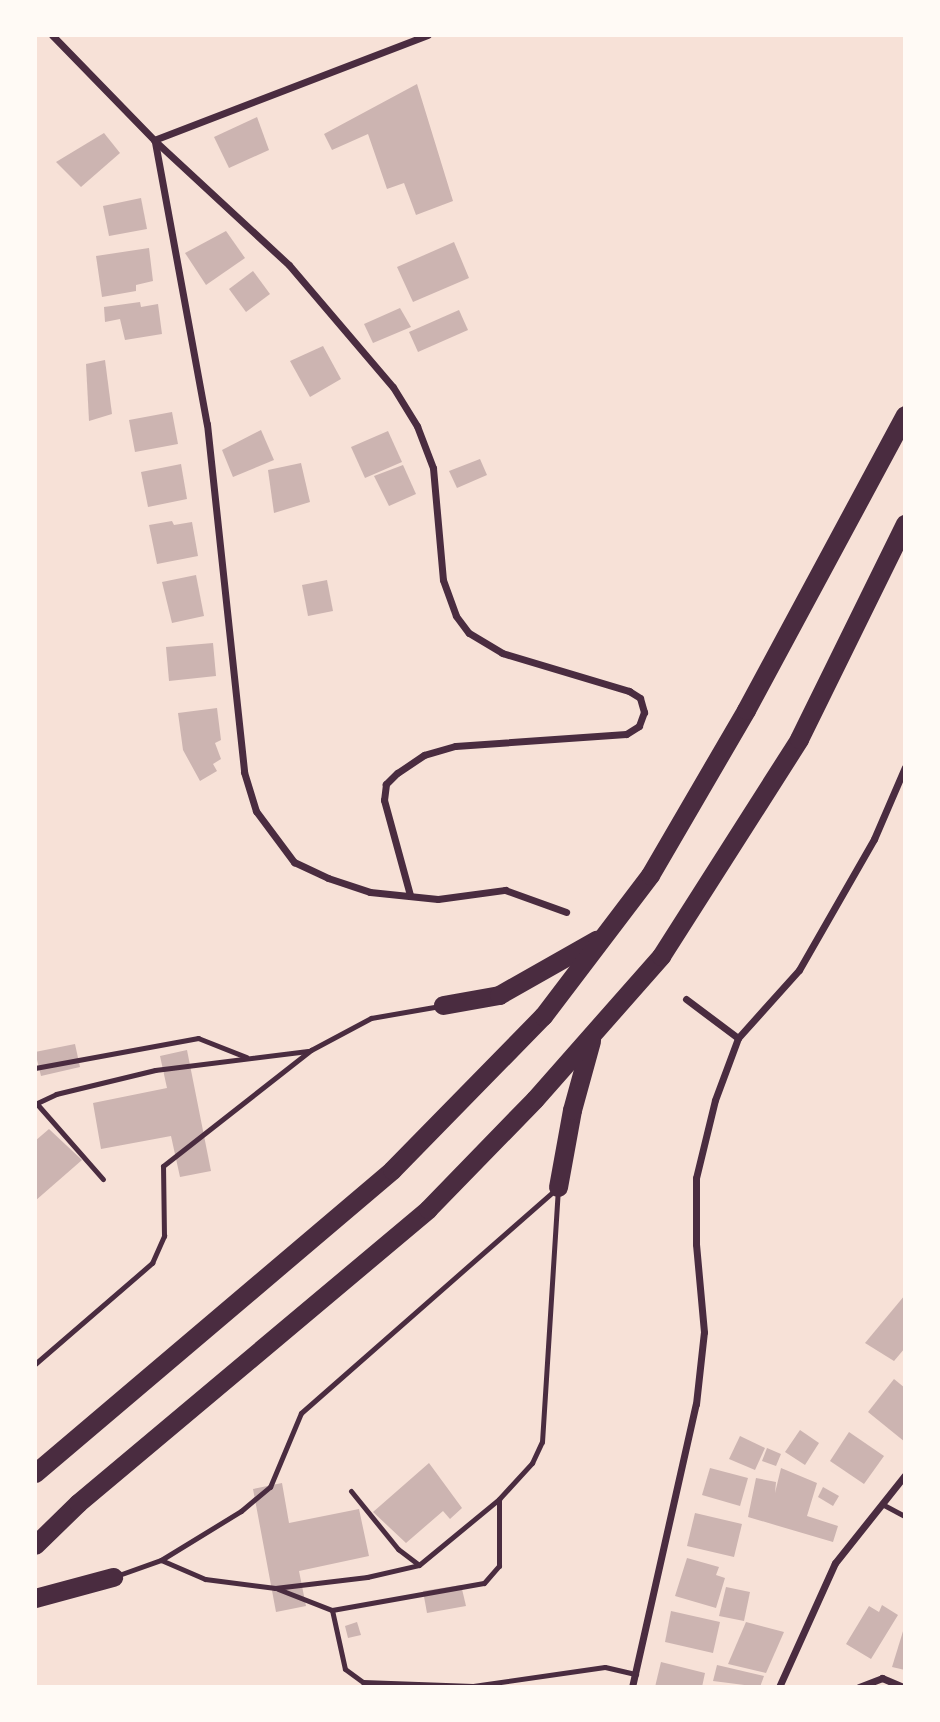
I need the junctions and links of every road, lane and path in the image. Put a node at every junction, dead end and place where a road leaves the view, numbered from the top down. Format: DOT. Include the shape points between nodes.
graph roads {
  1 [pos="52,35"];
  2 [pos="425,36"];
  3 [pos="154,140"];
  4 [pos="905,415"];
  5 [pos="905,524"];
  6 [pos="905,767"];
  7 [pos="410,895"];
  8 [pos="566,912"];
  9 [pos="609,933"];
  10 [pos="686,999"];
  11 [pos="443,1005"];
  12 [pos="592,1037"];
  13 [pos="738,1038"];
  14 [pos="311,1050"];
  15 [pos="249,1058"];
  16 [pos="35,1068"];
  17 [pos="36,1104"];
  18 [pos="103,1179"];
  19 [pos="558,1187"];
  20 [pos="35,1364"];
  21 [pos="35,1473"];
  22 [pos="905,1475"];
  23 [pos="351,1491"];
  24 [pos="499,1499"];
  25 [pos="882,1504"];
  26 [pos="905,1516"];
  27 [pos="35,1545"];
  28 [pos="161,1560"];
  29 [pos="419,1565"];
  30 [pos="113,1577"];
  31 [pos="275,1588"];
  32 [pos="35,1598"];
  33 [pos="332,1611"];
  34 [pos="636,1674"];
  35 [pos="632,1687"];
  36 [pos="779,1687"];
  37 [pos="859,1687"];
  38 [pos="903,1687"];
  1 -- 3 [label="street"];
  2 -- 3 [label="street"];
  3 -- 7 [label="street" via="207,424 244,772 256,811 294,863 370,892"];
  3 -- 7 [label="street" via="289,265 393,387 417,426 433,468 443,580 456,616 469,633 502,653 640,698 644,712 639,726 626,734 455,746 424,755 397,773 386,784 384,800"];
  4 -- 9 [label="highway" via="746,710 650,875"];
  5 -- 12 [label="highway" via="799,739 661,956"];
  6 -- 13 [label="street" via="874,839 799,970"];
  7 -- 8 [label="street" via="438,899 505,890"];
  9 -- 11 [label="highway" via="499,995"];
  9 -- 21 [label="highway" via="542,1016 392,1170"];
  10 -- 13 [label="street"];
  11 -- 14 [label="lane" via="370,1018"];
  12 -- 19 [label="highway"];
  12 -- 27 [label="highway" via="428,1209 78,1503"];
  13 -- 34 [label="street" via="715,1100 696,1178 704,1332 696,1404"];
  14 -- 15 [label="lane"];
  14 -- 20 [label="lane" via="163,1166 164,1236 152,1263"];
  15 -- 16 [label="lane" via="198,1038"];
  15 -- 17 [label="lane" via="155,1070 56,1094"];
  17 -- 18 [label="lane"];
  19 -- 24 [label="lane" via="542,1442 532,1463"];
  19 -- 28 [label="lane" via="301,1413 270,1487 241,1511"];
  22 -- 25 [label="street"];
  23 -- 29 [label="lane" via="398,1549"];
  24 -- 29 [label="lane"];
  24 -- 33 [label="lane" via="499,1566 484,1583"];
  25 -- 26 [label="lane"];
  25 -- 36 [label="street" via="835,1563"];
  28 -- 30 [label="lane"];
  28 -- 31 [label="lane" via="205,1578"];
  29 -- 31 [label="lane" via="367,1577"];
  30 -- 32 [label="highway"];
  31 -- 33 [label="lane"];
  33 -- 34 [label="lane" via="345,1669 363,1682 473,1686 605,1667"];
  34 -- 35 [label="street"];
  37 -- 38 [label="street" via="882,1678"];
}
